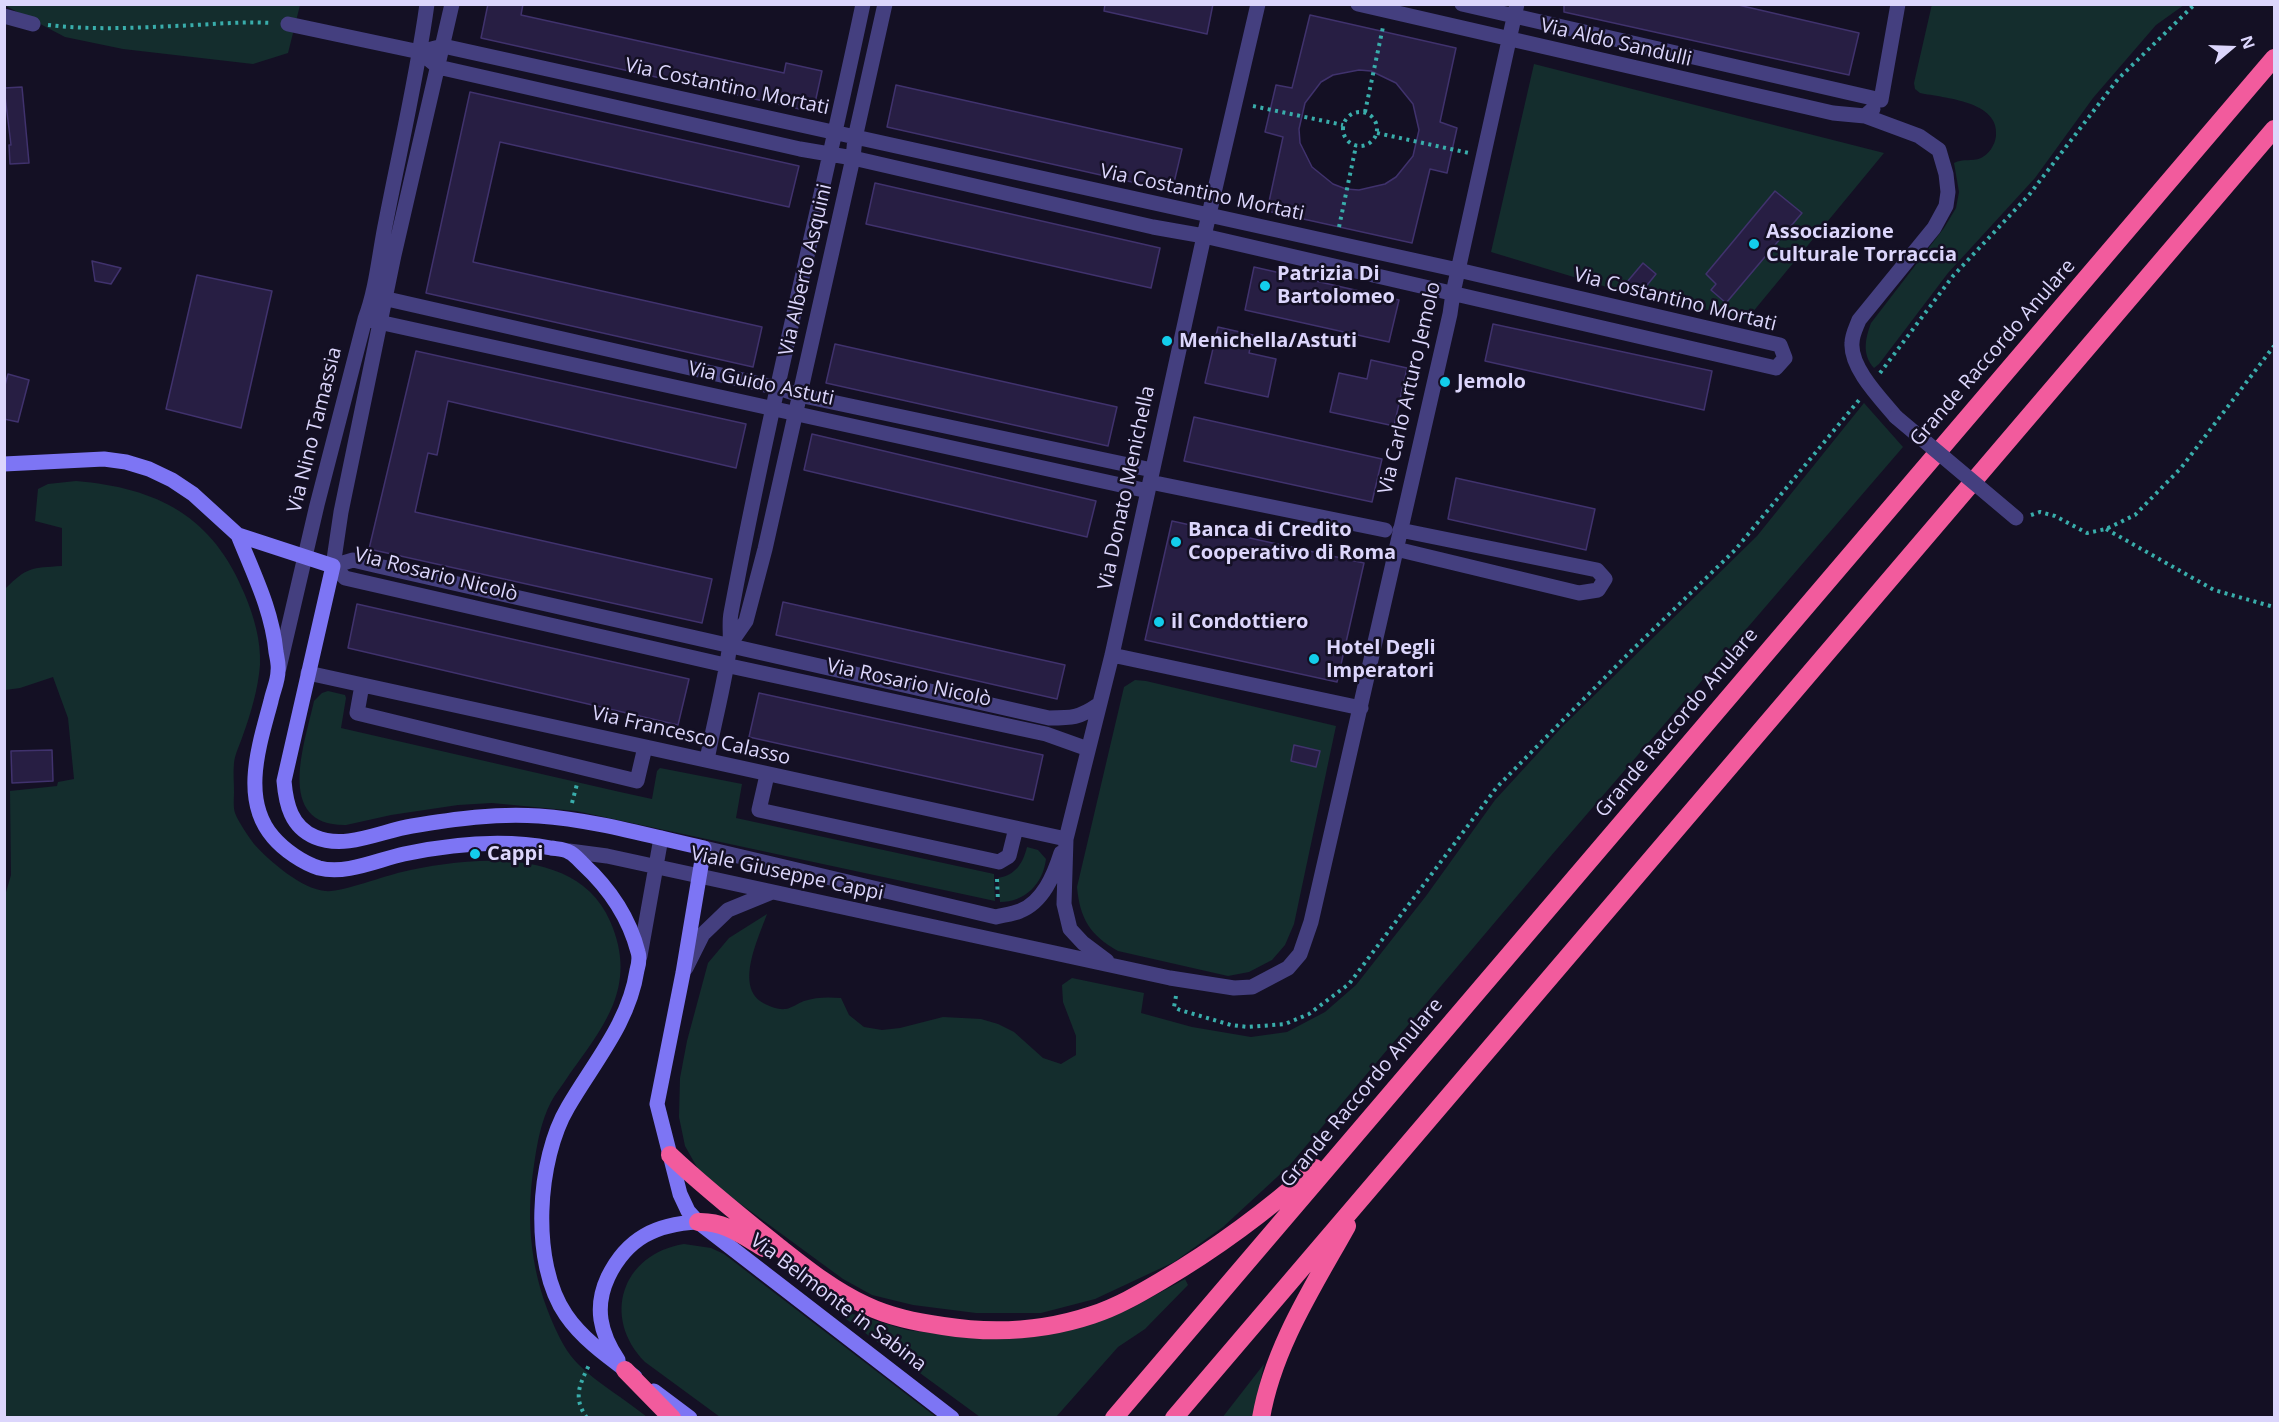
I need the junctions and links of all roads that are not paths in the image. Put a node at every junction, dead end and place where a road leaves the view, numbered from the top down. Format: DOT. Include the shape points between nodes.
graph roads {
  1 [pos="427,4"];
  2 [pos="452,4"];
  3 [pos="863,4"];
  4 [pos="885,4"];
  5 [pos="1258,4"];
  6 [pos="1358,4"];
  7 [pos="1462,4"];
  8 [pos="1898,4"];
  9 [pos="1516,10"];
  10 [pos="4,16"];
  11 [pos="33,24"];
  12 [pos="288,24"];
  13 [pos="1509,40"];
  14 [pos="442,46"];
  15 [pos="420,52"];
  16 [pos="2274,58"];
  17 [pos="438,67"];
  18 [pos="1881,100"];
  19 [pos="1865,116"];
  20 [pos="2274,129"];
  21 [pos="836,132"];
  22 [pos="855,138"];
  23 [pos="831,156"];
  24 [pos="853,158"];
  25 [pos="1209,216"];
  26 [pos="1204,236"];
  27 [pos="1458,270"];
  28 [pos="1453,293"];
  29 [pos="380,297"];
  30 [pos="365,319"];
  31 [pos="381,323"];
  32 [pos="778,388"];
  33 [pos="799,395"];
  34 [pos="774,408"];
  35 [pos="795,413"];
  36 [pos="4,464"];
  37 [pos="1150,481"];
  38 [pos="2016,518"];
  39 [pos="1393,530"];
  40 [pos="238,536"];
  41 [pos="1396,549"];
  42 [pos="306,559"];
  43 [pos="333,566"];
  44 [pos="730,644"];
  45 [pos="1112,655"];
  46 [pos="726,664"];
  47 [pos="278,671"];
  48 [pos="308,673"];
  49 [pos="362,685"];
  50 [pos="1098,705"];
  51 [pos="1361,708"];
  52 [pos="645,747"];
  53 [pos="1088,749"];
  54 [pos="707,760"];
  55 [pos="767,775"];
  56 [pos="296,822"];
  57 [pos="1016,828"];
  58 [pos="661,838"];
  59 [pos="1066,839"];
  60 [pos="704,848"];
  61 [pos="568,851"];
  62 [pos="292,854"];
  63 [pos="656,867"];
  64 [pos="699,876"];
  65 [pos="772,892"];
  66 [pos="640,956"];
  67 [pos="1110,964"];
  68 [pos="683,973"];
  69 [pos="1272,978"];
  70 [pos="1368,1120"];
  71 [pos="670,1155"];
  72 [pos="1369,1188"];
  73 [pos="698,1222"];
  74 [pos="808,1270"];
  75 [pos="625,1370"];
  76 [pos="672,1418"];
  77 [pos="690,1418"];
  78 [pos="952,1418"];
  79 [pos="1114,1418"];
  80 [pos="1174,1418"];
  81 [pos="1261,1418"];
  1 -- 15 [label="street, Via Nino Tamassia"];
  2 -- 14 [label="street, Via Nino Tamassia"];
  3 -- 21 [label="street, Via Alberto Asquini"];
  4 -- 22 [label="street, Via Alberto Asquini"];
  5 -- 25 [label="street, Via Donato Menichella"];
  6 -- 13 [label="street, Via Aldo Sandulli"];
  7 -- 9 [label="street, Via Aldo Sandulli"];
  8 -- 18 [label="street"];
  9 -- 13 [label="street, Via Carlo Arturo Jemolo"];
  9 -- 18 [label="street, Via Aldo Sandulli"];
  10 -- 11 [label="street"];
  12 -- 15 [label="street"];
  13 -- 19 [label="street, Via Aldo Sandulli" via="1833,113"];
  13 -- 27 [label="street, Via Carlo Arturo Jemolo"];
  14 -- 15 [label="street, Via Costantino Mortati"];
  14 -- 17 [label="street, Via Nino Tamassia"];
  14 -- 21 [label="street, Via Costantino Mortati"];
  15 -- 17 [label="street, Via Costantino Mortati"];
  15 -- 29 [label="street, Via Nino Tamassia" via="379,253"];
  16 -- 70 [label="highway, Grande Raccordo Anulare"];
  17 -- 23 [label="street, Via Costantino Mortati"];
  17 -- 29 [label="street, Via Nino Tamassia" via="394,255"];
  18 -- 19 [label="street"];
  19 -- 38 [label="street, Via Aldo Sandulli, bridge" via="1919,136 1939,150 1948,192 1946,206 1934,228 1859,320 1851,346 1855,358 1870,386 1896,417"];
  20 -- 72 [label="highway"];
  21 -- 22 [label="street, Via Costantino Mortati"];
  21 -- 23 [label="street, Via Alberto Asquini"];
  22 -- 24 [label="street, Via Alberto Asquini"];
  22 -- 25 [label="street, Via Costantino Mortati"];
  23 -- 24 [label="street, Via Costantino Mortati"];
  23 -- 32 [label="street, Via Alberto Asquini"];
  24 -- 26 [label="street, Via Costantino Mortati"];
  24 -- 33 [label="street, Via Alberto Asquini"];
  25 -- 26 [label="street, Via Donato Menichella"];
  25 -- 27 [label="street, Via Costantino Mortati"];
  26 -- 28 [label="street, Via Costantino Mortati"];
  26 -- 37 [label="street, Via Donato Menichella"];
  27 -- 28 [label="street, Via Carlo Arturo Jemolo"];
  27 -- 28 [label="street, Via Costantino Mortati" via="1780,345 1785,358 1776,368"];
  28 -- 39 [label="street, Via Carlo Arturo Jemolo"];
  29 -- 30 [label="street, Via Nino Tamassia"];
  29 -- 31 [label="street, Via Nino Tamassia"];
  29 -- 32 [label="street, Via Guido Astuti"];
  30 -- 31 [label="street, Via Guido Astuti"];
  30 -- 42 [label="street, Via Nino Tamassia"];
  31 -- 34 [label="street, Via Guido Astuti"];
  31 -- 43 [label="street, Via Nino Tamassia"];
  32 -- 33 [label="street, Via Guido Astuti"];
  32 -- 34 [label="street, Via Alberto Asquini"];
  33 -- 35 [label="street, Via Alberto Asquini"];
  33 -- 37 [label="street, Via Guido Astuti"];
  34 -- 35 [label="street, Via Guido Astuti"];
  34 -- 44 [label="street, Via Alberto Asquini" via="731,616"];
  35 -- 37 [label="street, Via Guido Astuti"];
  35 -- 44 [label="street, Via Alberto Asquini" via="746,621"];
  36 -- 40 [label="street" via="104,459 141,467 172,480"];
  37 -- 39 [label="street"];
  37 -- 45 [label="street, Via Donato Menichella"];
  39 -- 41 [label="street, Via Carlo Arturo Jemolo"];
  39 -- 41 [label="street" via="1597,570 1605,579 1598,590 1579,593"];
  40 -- 42 [label="street"];
  40 -- 47 [label="street" via="267,603"];
  41 -- 51 [label="street, Via Carlo Arturo Jemolo"];
  42 -- 43 [label="street"];
  42 -- 47 [label="street, Via Nino Tamassia"];
  43 -- 44 [label="street, Via Rosario Nicolò" via="353,560"];
  43 -- 46 [label="street, Via Rosario Nicolò" via="345,578"];
  43 -- 48 [label="street, Via Nino Tamassia"];
  44 -- 46 [label="street, Via Alberto Asquini"];
  44 -- 50 [label="street, Via Rosario Nicolò" via="1049,718 1082,716"];
  45 -- 50 [label="street, Via Donato Menichella"];
  45 -- 51 [label="street"];
  46 -- 53 [label="street, Via Rosario Nicolò" via="1046,734"];
  46 -- 54 [label="street, Via Alberto Asquini"];
  47 -- 62 [label="street, Via Nino Tamassia" via="254,786 261,819"];
  48 -- 49 [label="street, Via Francesco Calasso"];
  48 -- 56 [label="street, Via Nino Tamassia" via="284,781 286,803"];
  49 -- 52 [label="street, Via Francesco Calasso"];
  49 -- 52 [label="street" via="357,713 637,781"];
  50 -- 53 [label="street, Via Donato Menichella"];
  51 -- 69 [label="street, Via Carlo Arturo Jemolo" via="1311,922 1300,954"];
  52 -- 54 [label="street, Via Francesco Calasso"];
  53 -- 59 [label="street, Via Donato Menichella"];
  54 -- 55 [label="street, Via Francesco Calasso"];
  55 -- 57 [label="street, Via Francesco Calasso"];
  55 -- 57 [label="street" via="759,810 999,862 1009,856"];
  56 -- 58 [label="street, Viale Giuseppe Cappi" via="314,837 340,843 399,828 476,816 538,816"];
  57 -- 59 [label="street, Via Francesco Calasso"];
  58 -- 60 [label="street, Viale Giuseppe Cappi"];
  58 -- 63 [label="street"];
  59 -- 60 [label="street, Viale Giuseppe Cappi" via="1055,872 1038,899 1021,911 996,916"];
  59 -- 67 [label="street, Via Donato Menichella" via="1064,904 1070,929"];
  60 -- 64 [label="street"];
  61 -- 62 [label="street, Viale Giuseppe Cappi" via="527,843 461,846 405,854 350,868 320,868"];
  61 -- 63 [label="street, Viale Giuseppe Cappi"];
  61 -- 66 [label="street" via="615,900"];
  63 -- 64 [label="street, Viale Giuseppe Cappi"];
  63 -- 66 [label="street"];
  64 -- 65 [label="street, Viale Giuseppe Cappi"];
  64 -- 68 [label="street"];
  65 -- 67 [label="street, Viale Giuseppe Cappi"];
  65 -- 68 [label="street, Via Belmonte in Sabina" via="728,910 703,934"];
  66 -- 75 [label="street" via="615,1033 567,1108 549,1148 542,1194 545,1248 557,1298 567,1317"];
  67 -- 69 [label="street, Viale Giuseppe Cappi" via="1234,988 1252,987"];
  68 -- 71 [label="street, Via Belmonte in Sabina" via="657,1104"];
  70 -- 74 [label="highway" via="1275,1203 1224,1241 1120,1304 1066,1323 987,1330 908,1320 866,1306"];
  70 -- 79 [label="highway, Grande Raccordo Anulare"];
  71 -- 73 [label="street, Via Belmonte in Sabina" via="683,1203"];
  71 -- 74 [label="highway"];
  72 -- 80 [label="highway"];
  72 -- 81 [label="highway" via="1285,1340 1269,1379"];
  73 -- 74 [label="highway" via="731,1229"];
  73 -- 75 [label="street" via="645,1235 632,1243 613,1268 601,1296 599,1314 605,1338"];
  73 -- 78 [label="street, Via Belmonte in Sabina"];
  75 -- 76 [label="highway"];
  75 -- 77 [label="street"];
}
